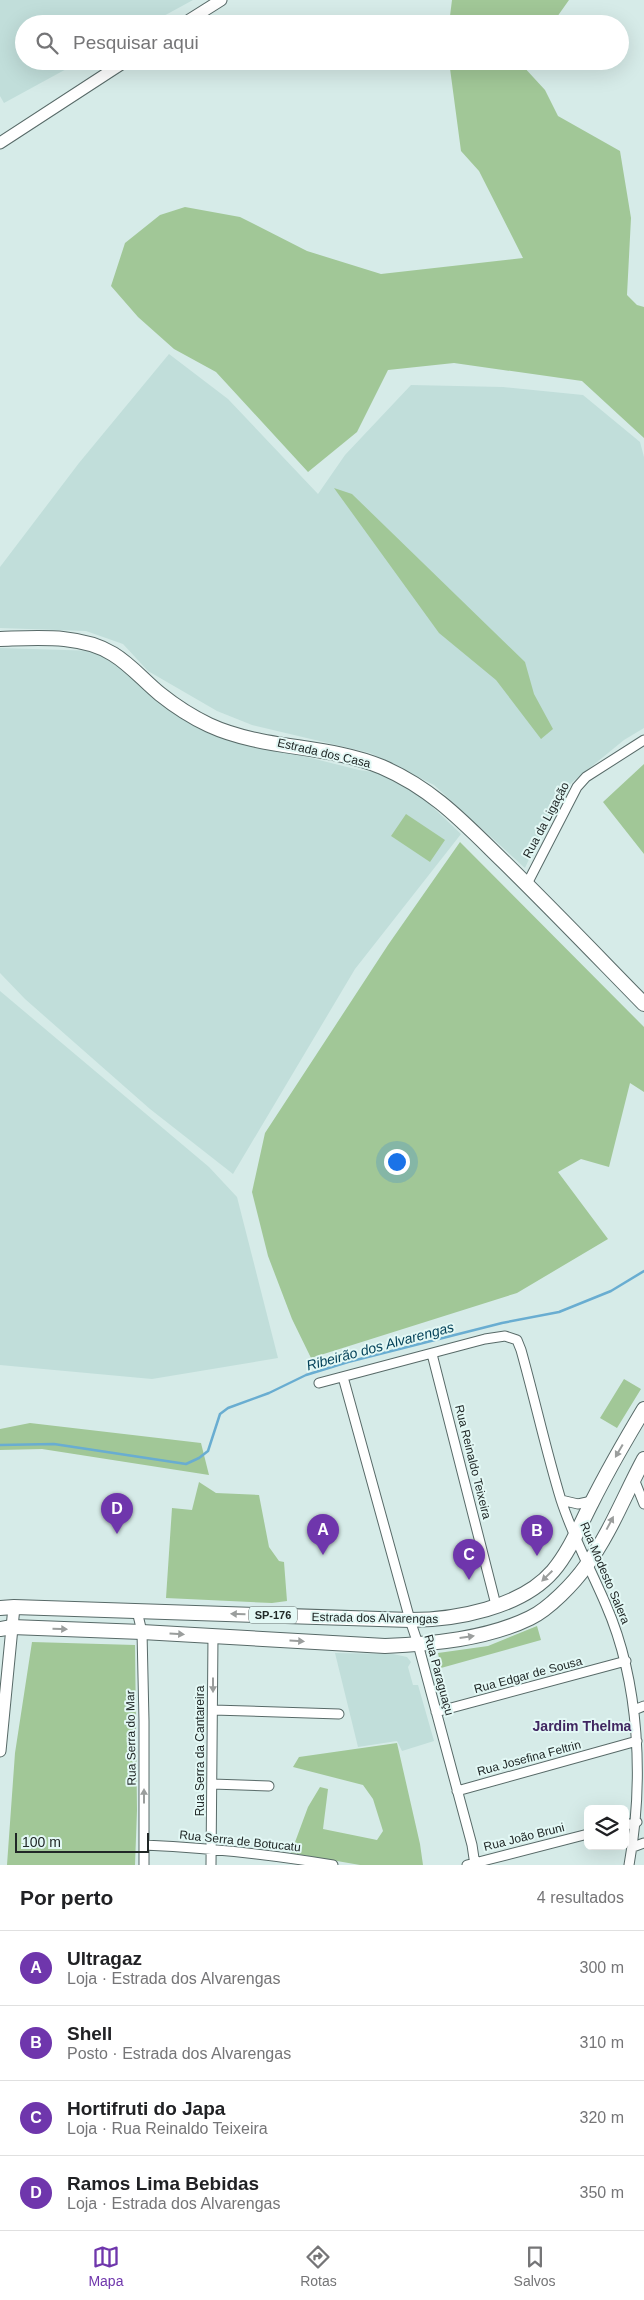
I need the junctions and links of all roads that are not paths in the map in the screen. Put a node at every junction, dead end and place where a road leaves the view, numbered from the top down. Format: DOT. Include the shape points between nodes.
graph roads {
  1 [pos="221,0"];
  2 [pos="197,15"];
  3 [pos="112,70"];
  4 [pos="0,143"];
  5 [pos="0,638"];
  6 [pos="644,740"];
  7 [pos="526,884"];
  8 [pos="644,1004"];
  9 [pos="432,1354"];
  10 [pos="343,1377"];
  11 [pos="319,1383"];
  12 [pos="644,1409"];
  13 [pos="644,1459"];
  14 [pos="634,1479"];
  15 [pos="561,1500"];
  16 [pos="592,1501"];
  17 [pos="644,1504"];
  18 [pos="574,1536"];
  19 [pos="587,1566"];
  20 [pos="496,1605"];
  21 [pos="7,1607"];
  22 [pos="137,1611"];
  23 [pos="410,1620"];
  24 [pos="6,1628"];
  25 [pos="142,1632"];
  26 [pos="213,1636"];
  27 [pos="418,1644"];
  28 [pos="626,1661"];
  29 [pos="644,1706"];
  30 [pos="213,1710"];
  31 [pos="634,1710"];
  32 [pos="436,1712"];
  33 [pos="338,1714"];
  34 [pos="637,1741"];
  35 [pos="0,1751"];
  36 [pos="641,1778"];
  37 [pos="212,1784"];
  38 [pos="269,1786"];
  39 [pos="457,1791"];
  40 [pos="637,1822"];
  41 [pos="629,1824"];
  42 [pos="584,1835"];
  43 [pos="644,1843"];
  44 [pos="144,1845"];
  45 [pos="633,1846"];
  46 [pos="212,1848"];
  47 [pos="276,1855"];
  48 [pos="472,1864"];
  49 [pos="144,1865"];
  50 [pos="211,1865"];
  51 [pos="276,1865"];
  52 [pos="333,1865"];
  53 [pos="629,1865"];
  1 -- 2 [label="street"];
  3 -- 4 [label="street"];
  5 -- 7 [label="main road, Estrada dos Casa" via="36,637 100,647 129,666 161,695 211,726 248,737 339,754 404,777 432,794"];
  6 -- 7 [label="street, Rua da Ligação" via="586,777 577,787"];
  7 -- 8 [label="main road, Estrada dos Casa"];
  9 -- 10 [label="street"];
  9 -- 15 [label="street, Rua Modesto Salera" via="498,1336 517,1340"];
  9 -- 20 [label="street, Rua Reinaldo Teixeira"];
  10 -- 11 [label="street"];
  10 -- 23 [label="street, Rua Paraguaçu"];
  12 -- 16 [label="main road, Estrada dos Alvarengas / SP-176, one-way"];
  13 -- 14 [label="main road, Estrada dos Alvarengas / SP-176"];
  14 -- 17 [label="street"];
  19 -- 14 [label="main road, Estrada dos Alvarengas / SP-176, one-way"];
  15 -- 16 [label="street, Rua Modesto Salera" via="578,1504"];
  15 -- 18 [label="street, Rua Modesto Salera"];
  16 -- 18 [label="main road, Estrada dos Alvarengas / SP-176"];
  18 -- 19 [label="street, Rua Modesto Salera"];
  18 -- 20 [label="main road, Estrada dos Alvarengas / SP-176, one-way" via="553,1571 541,1582"];
  27 -- 19 [label="main road, Estrada dos Alvarengas / SP-176, one-way" via="482,1635 532,1617 569,1587"];
  19 -- 28 [label="street, Rua Modesto Salera" via="606,1605"];
  20 -- 23 [label="main road, Estrada dos Alvarengas / SP-176" via="439,1620"];
  21 -- 22 [label="main road, Estrada dos Alvarengas / SP-176"];
  21 -- 24 [label="street"];
  23 -- 22 [label="main road, Estrada dos Alvarengas / SP-176, one-way"];
  22 -- 25 [label="street, Rua Serra do Mar"];
  23 -- 27 [label="street, Rua Paraguaçu"];
  24 -- 25 [label="main road, Estrada dos Alvarengas / SP-176, one-way"];
  24 -- 35 [label="street"];
  25 -- 26 [label="main road, Estrada dos Alvarengas / SP-176, one-way"];
  44 -- 25 [label="street, Rua Serra do Mar, one-way"];
  26 -- 27 [label="main road, Estrada dos Alvarengas / SP-176, one-way" via="352,1645"];
  26 -- 30 [label="street, Rua Serra da Cantareira, one-way"];
  27 -- 32 [label="street, Rua Paraguaçu"];
  28 -- 31 [label="street, Rua Modesto Salera"];
  28 -- 32 [label="street, Rua Edgar de Sousa"];
  29 -- 31 [label="street"];
  30 -- 33 [label="street"];
  30 -- 37 [label="street, Rua Serra da Cantareira"];
  31 -- 34 [label="street, Rua Modesto Salera"];
  32 -- 39 [label="street, Rua Paraguaçu"];
  34 -- 36 [label="street, Rua Modesto Salera"];
  34 -- 39 [label="street, Rua Josefina Feltrin"];
  36 -- 40 [label="street, Rua Modesto Salera"];
  37 -- 38 [label="street"];
  37 -- 46 [label="street, Rua Serra da Cantareira"];
  39 -- 48 [label="street, Rua Paraguaçu"];
  40 -- 41 [label="street"];
  40 -- 45 [label="street, Rua Modesto Salera"];
  42 -- 48 [label="street, Rua João Bruni"];
  43 -- 45 [label="street"];
  44 -- 46 [label="street, Rua Serra de Botucatu"];
  44 -- 49 [label="street, Rua Serra do Mar"];
  45 -- 53 [label="street, Rua Modesto Salera"];
  46 -- 47 [label="street, Rua Serra de Botucatu"];
  46 -- 50 [label="street, Rua Serra da Cantareira"];
  47 -- 51 [label="street"];
  47 -- 52 [label="street, Rua Serra de Botucatu"];
}
